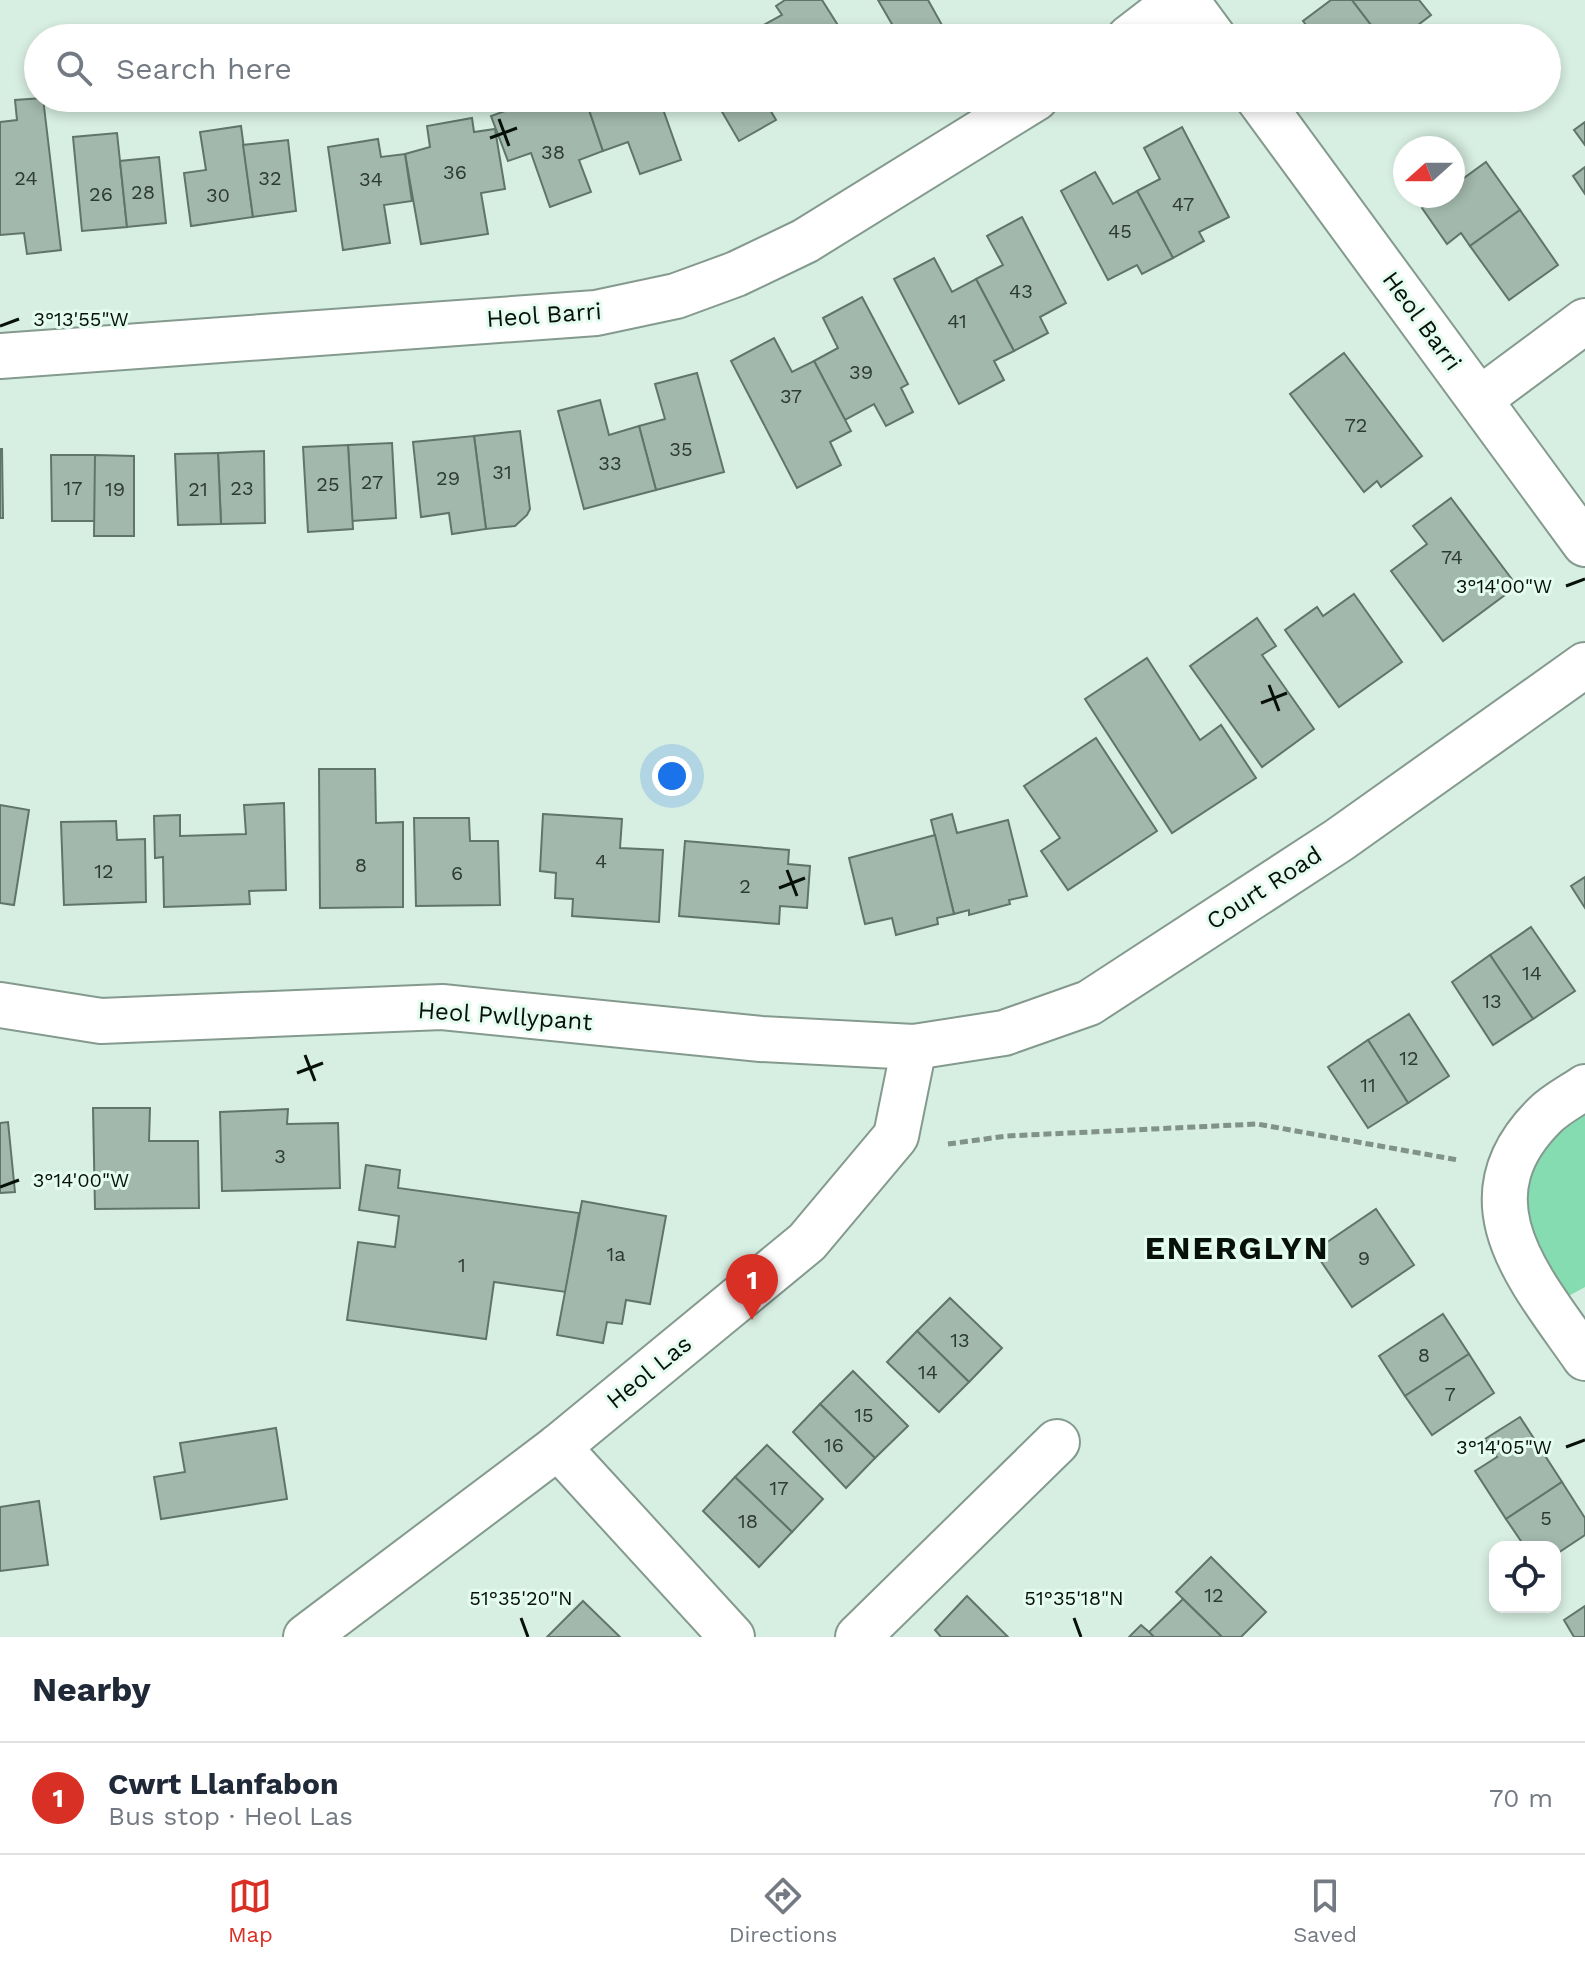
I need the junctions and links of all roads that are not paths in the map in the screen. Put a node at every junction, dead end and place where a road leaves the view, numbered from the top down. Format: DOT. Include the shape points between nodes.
graph roads {
  1 [pos="1178,0"];
  2 [pos="1186,0"];
  3 [pos="1147,24"];
  4 [pos="1204,24"];
  5 [pos="1013,112"];
  6 [pos="1268,112"];
  7 [pos="1585,321"];
  8 [pos="0,356"];
  9 [pos="1480,399"];
  10 [pos="1585,544"];
  11 [pos="1585,665"];
  12 [pos="0,1005"];
  13 [pos="914,1047"];
  14 [pos="1585,1087"];
  15 [pos="1585,1358"];
  16 [pos="1057,1442"];
  17 [pos="558,1447"];
  18 [pos="306,1637"];
  19 [pos="732,1637"];
  20 [pos="858,1637"];
  1 -- 3 [label="street"];
  2 -- 4 [label="street"];
  5 -- 8 [label="street, Heol Barri" via="805,241 676,296 596,313"];
  6 -- 9 [label="street, Heol Barri"];
  7 -- 9 [label="street"];
  9 -- 10 [label="street, Heol Barri"];
  11 -- 13 [label="street, Court Road" via="1339,840 1089,1003 1004,1033"];
  12 -- 13 [label="street, Heol Pwllypant" via="101,1021 442,1007 761,1039"];
  13 -- 17 [label="street, Heol Las" via="896,1136 807,1242"];
  14 -- 15 [label="street" via="1546,1113 1518,1146 1503,1205 1522,1264"];
  16 -- 20 [label="street"];
  17 -- 18 [label="street, Heol Las"];
  17 -- 19 [label="street"];
}
